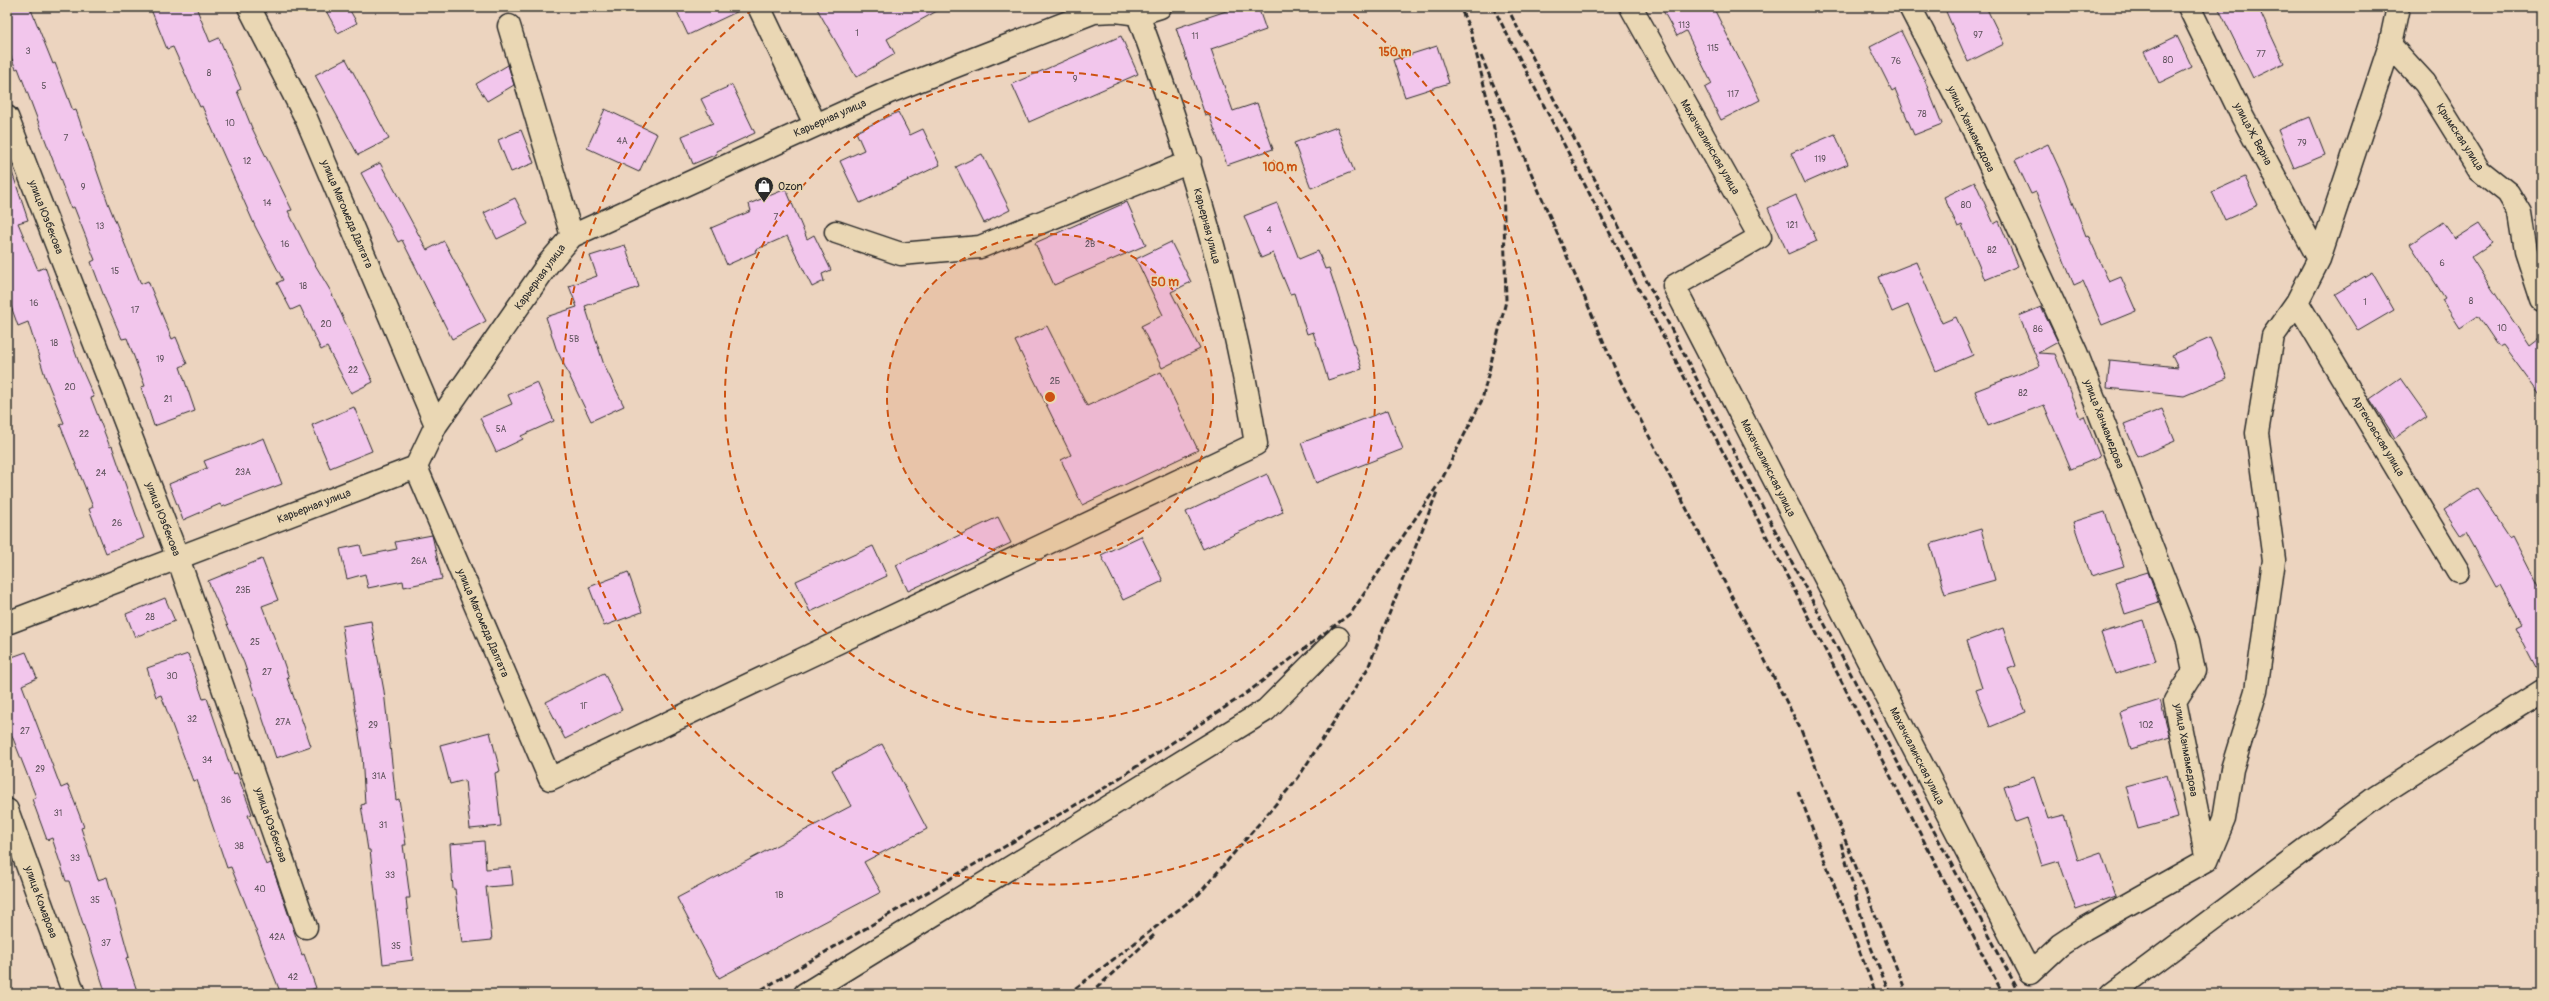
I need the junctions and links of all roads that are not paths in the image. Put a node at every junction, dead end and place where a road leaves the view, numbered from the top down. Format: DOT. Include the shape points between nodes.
graph roads {
  1 [pos="250,7"];
  2 [pos="759,7"];
  3 [pos="1160,7"];
  4 [pos="1630,7"];
  5 [pos="1910,7"];
  6 [pos="2189,7"];
  7 [pos="2398,7"];
  8 [pos="1137,11"];
  9 [pos="509,26"];
  10 [pos="2390,45"];
  11 [pos="7,117"];
  12 [pos="815,124"];
  13 [pos="1190,162"];
  14 [pos="836,232"];
  15 [pos="572,236"];
  16 [pos="2319,259"];
  17 [pos="2542,300"];
  18 [pos="2297,302"];
  19 [pos="436,425"];
  20 [pos="416,467"];
  21 [pos="178,558"];
  22 [pos="2458,571"];
  23 [pos="7,623"];
  24 [pos="1338,638"];
  25 [pos="2542,691"];
  26 [pos="550,779"];
  27 [pos="7,810"];
  28 [pos="2207,860"];
  29 [pos="306,927"];
  30 [pos="74,994"];
  31 [pos="805,994"];
  32 [pos="2112,994"];
  1 -- 19 [label="street, улица Магомеда Далгата" via="306,118"];
  2 -- 12 [label="street"];
  3 -- 8 [label="street, Карьерная улица"];
  4 -- 28 [label="street, Махачкалинская улица" via="1760,237 1674,286 2030,973 2060,945 2084,929"];
  5 -- 28 [label="street, улица Ханмамедова" via="1978,141 2076,352 2188,640 2194,671 2175,701"];
  6 -- 16 [label="street, улица Ж. Верна" via="2242,116"];
  7 -- 10 [label="street"];
  8 -- 12 [label="street, Карьерная улица" via="1094,12 889,92"];
  8 -- 13 [label="street, Карьерная улица"];
  9 -- 15 [label="street"];
  10 -- 16 [label="street"];
  10 -- 17 [label="street, Крымская улица" via="2425,83 2479,170 2508,193 2520,213 2526,251"];
  11 -- 21 [label="street, улица Юзбекова"];
  12 -- 15 [label="street, Карьерная улица"];
  13 -- 14 [label="street" via="980,246 901,254"];
  13 -- 26 [label="street, Карьерная улица" via="1249,395 1256,444"];
  15 -- 19 [label="street, Карьерная улица" via="548,264"];
  16 -- 18 [label="street"];
  18 -- 22 [label="street, Артековская улица"];
  18 -- 28 [label="street" via="2273,336 2257,433 2274,560 2256,691 2232,769 2224,819"];
  19 -- 20 [label="street, Карьерная улица"];
  20 -- 21 [label="street, Карьерная улица"];
  20 -- 26 [label="street, улица Магомеда Далгата"];
  21 -- 23 [label="street, Карьерная улица"];
  21 -- 29 [label="street, улица Юзбекова"];
  24 -- 31 [label="street" via="1266,710"];
  25 -- 32 [label="street" via="2376,797"];
  27 -- 30 [label="street, улица Комарова"];
}
